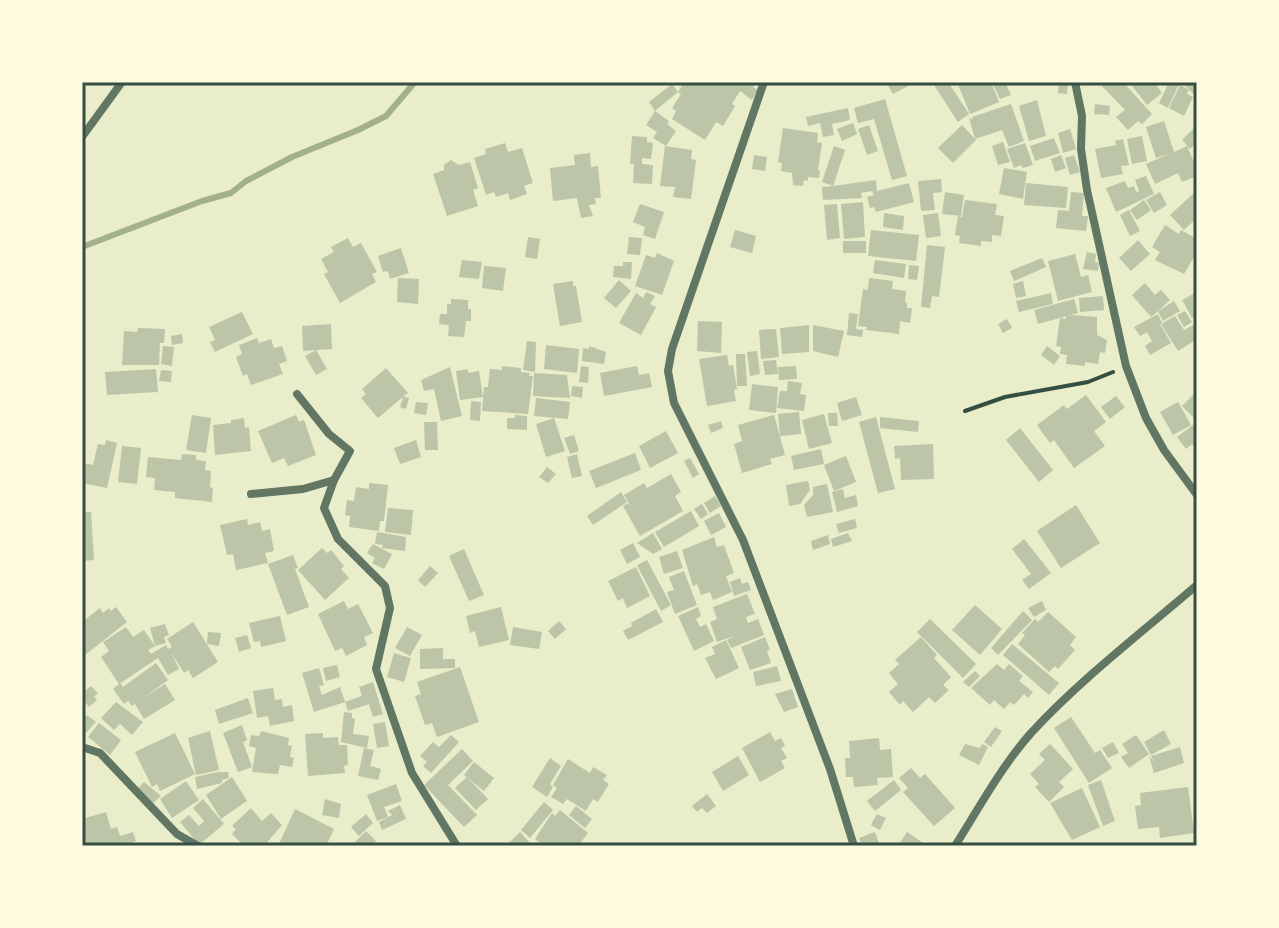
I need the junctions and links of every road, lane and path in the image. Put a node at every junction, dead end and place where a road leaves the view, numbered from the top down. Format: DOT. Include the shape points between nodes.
graph roads {
  1 [pos="122,82"];
  2 [pos="764,82"];
  3 [pos="1075,82"];
  4 [pos="82,137"];
  5 [pos="1126,366"];
  6 [pos="297,394"];
  7 [pos="965,411"];
  8 [pos="334,480"];
  9 [pos="251,494"];
  10 [pos="1197,495"];
  11 [pos="1197,585"];
  12 [pos="82,747"];
  13 [pos="198,846"];
  14 [pos="457,846"];
  15 [pos="854,846"];
  16 [pos="955,846"];
  1 -- 4 [label="street"];
  2 -- 15 [label="street" via="672,349 669,379 674,403 743,540"];
  3 -- 5 [label="street" via="1087,190"];
  5 -- 7 [label="path" via="1088,382 1005,397"];
  5 -- 10 [label="street" via="1152,429"];
  6 -- 8 [label="street" via="350,451"];
  8 -- 9 [label="street"];
  8 -- 14 [label="street" via="324,508 338,539 385,586 390,608 376,669 412,773"];
  11 -- 16 [label="street" via="1030,734"];
  12 -- 13 [label="street" via="100,753 177,834"];
}
